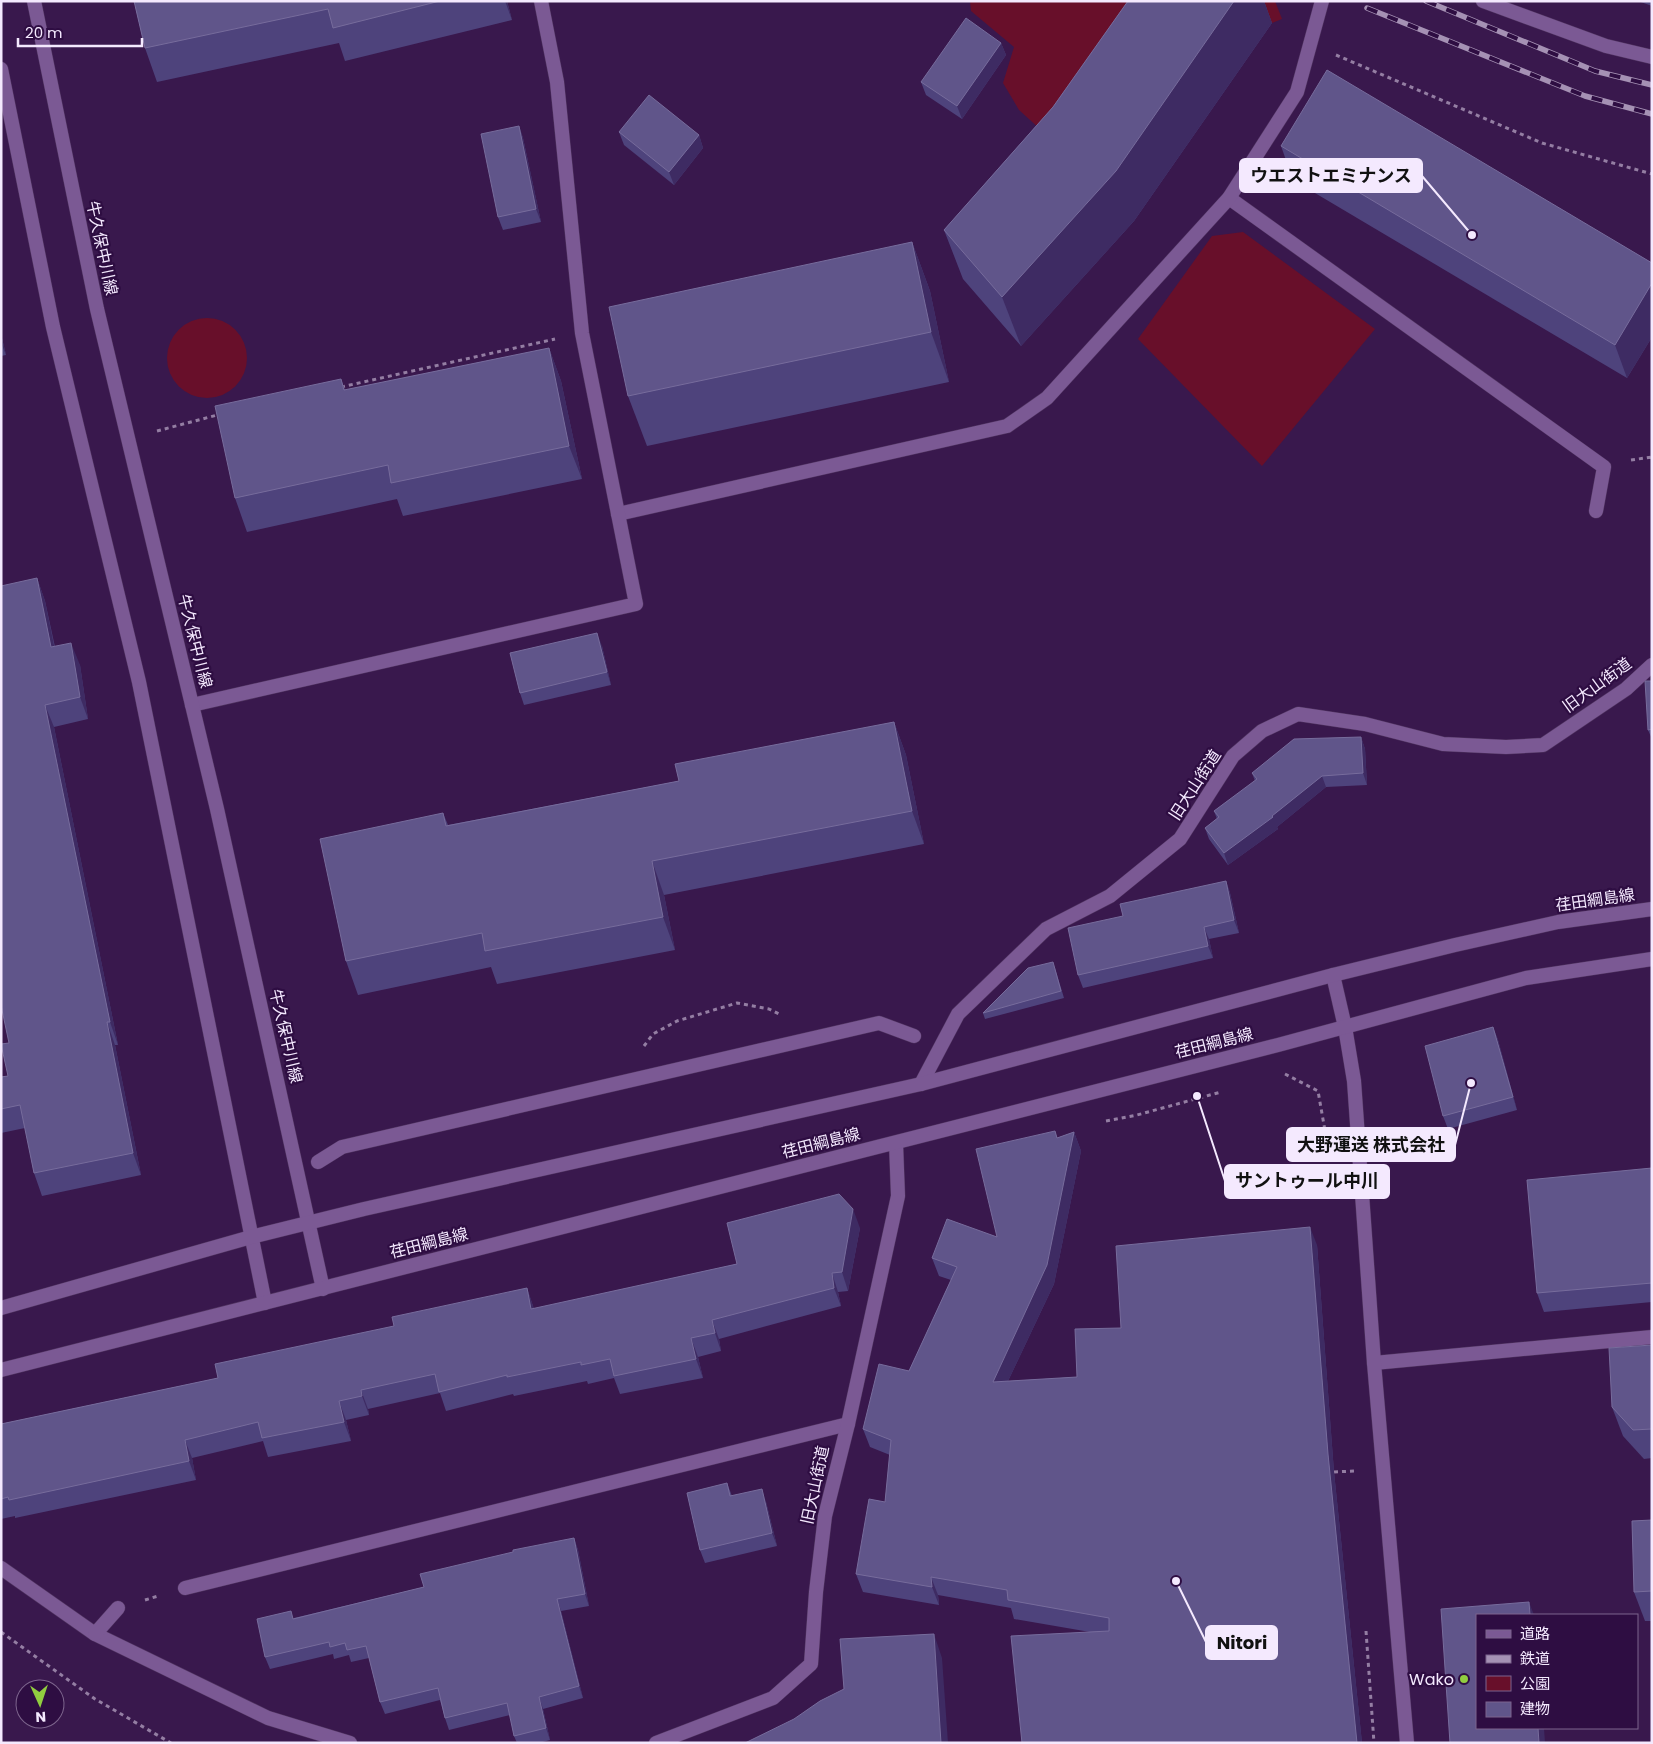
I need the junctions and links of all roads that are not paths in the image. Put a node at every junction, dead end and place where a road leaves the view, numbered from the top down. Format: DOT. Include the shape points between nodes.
graph roads {
  1 [pos="34,1"];
  2 [pos="541,1"];
  3 [pos="1322,1"];
  4 [pos="1484,1"];
  5 [pos="1652,57"];
  6 [pos="1,69"];
  7 [pos="1229,198"];
  8 [pos="1596,511"];
  9 [pos="618,514"];
  10 [pos="1652,665"];
  11 [pos="192,705"];
  12 [pos="1652,909"];
  13 [pos="1652,959"];
  14 [pos="1333,975"];
  15 [pos="1345,1027"];
  16 [pos="914,1036"];
  17 [pos="921,1084"];
  18 [pos="896,1142"];
  19 [pos="318,1162"];
  20 [pos="309,1223"];
  21 [pos="251,1238"];
  22 [pos="323,1289"];
  23 [pos="265,1303"];
  24 [pos="1,1308"];
  25 [pos="1652,1337"];
  26 [pos="1374,1363"];
  27 [pos="1,1370"];
  28 [pos="848,1424"];
  29 [pos="1,1568"];
  30 [pos="185,1588"];
  31 [pos="118,1608"];
  32 [pos="94,1634"];
  33 [pos="350,1743"];
  34 [pos="656,1743"];
  35 [pos="1407,1743"];
  1 -- 11 [label="street, 牛久保中川線" via="97,309"];
  2 -- 9 [label="street" via="557,82 582,333"];
  3 -- 7 [label="street" via="1297,92"];
  4 -- 5 [label="street" via="1606,46"];
  6 -- 21 [label="street" via="54,327 140,682"];
  7 -- 8 [label="street" via="1604,467"];
  7 -- 9 [label="street" via="1047,398 1007,426"];
  9 -- 11 [label="street" via="636,604"];
  10 -- 17 [label="street, 旧大山街道" via="1626,689 1543,745 1443,744 1365,724 1298,714 1262,731 1233,756 1180,839 1110,896 1046,929 958,1014"];
  11 -- 20 [label="street, 牛久保中川線"];
  12 -- 14 [label="street, 荏田綱島線" via="1558,922"];
  13 -- 15 [label="street, 荏田綱島線" via="1526,978"];
  14 -- 15 [label="street"];
  14 -- 17 [label="street, 荏田綱島線"];
  15 -- 18 [label="street, 荏田綱島線"];
  15 -- 26 [label="street" via="1354,1081"];
  16 -- 19 [label="street" via="879,1023 342,1147"];
  17 -- 20 [label="street, 荏田綱島線"];
  18 -- 22 [label="street, 荏田綱島線"];
  18 -- 28 [label="street, 旧大山街道" via="898,1196"];
  20 -- 21 [label="street, 荏田綱島線"];
  20 -- 22 [label="street, 牛久保中川線"];
  21 -- 23 [label="street"];
  21 -- 24 [label="street, 荏田綱島線"];
  22 -- 23 [label="street, 荏田綱島線"];
  23 -- 27 [label="street, 荏田綱島線"];
  25 -- 26 [label="street"];
  26 -- 35 [label="street"];
  28 -- 30 [label="street"];
  28 -- 34 [label="street, 旧大山街道" via="825,1516 811,1664 773,1698"];
  29 -- 32 [label="street"];
  31 -- 32 [label="street"];
  32 -- 33 [label="street" via="268,1718"];
}
